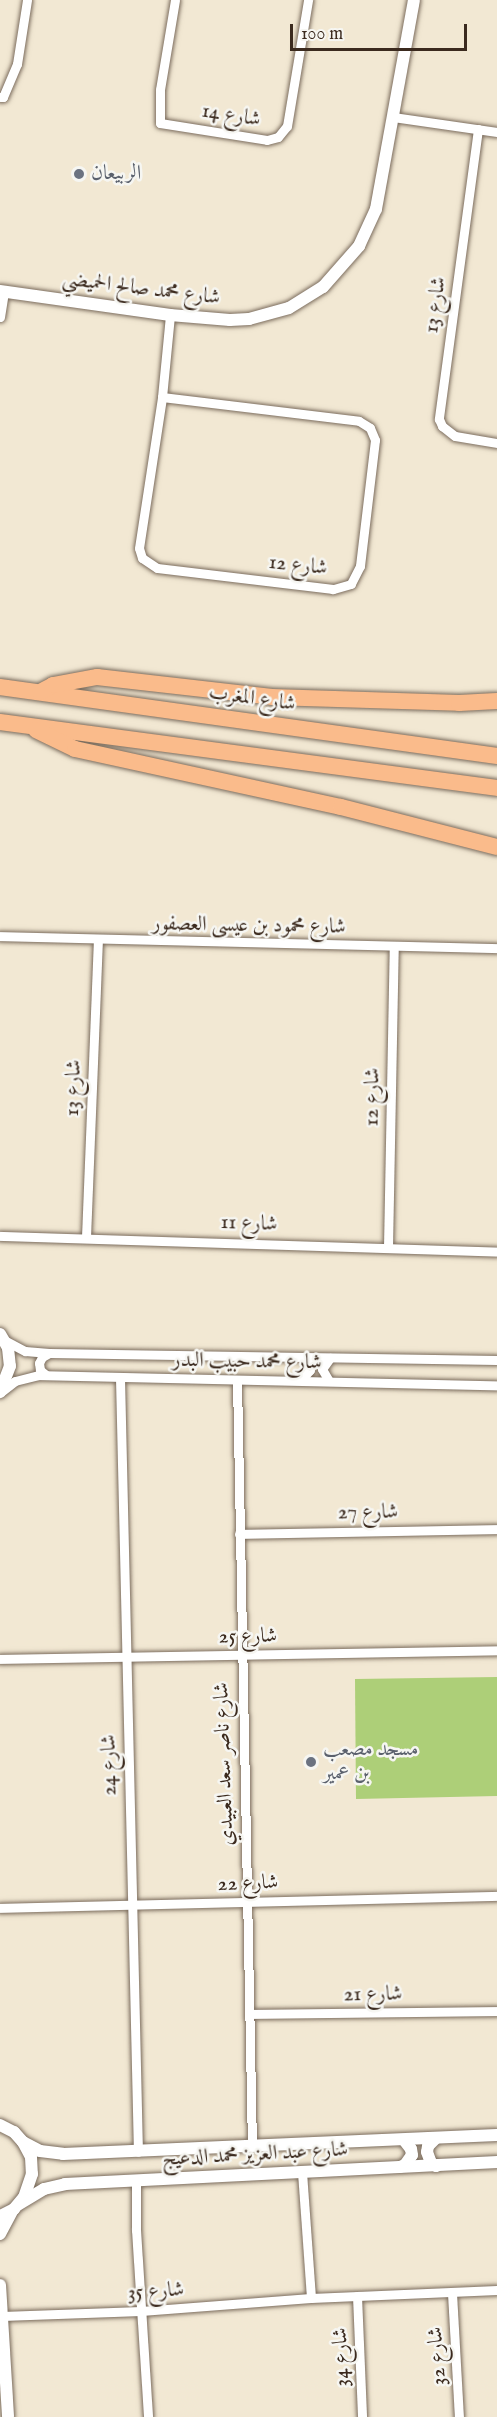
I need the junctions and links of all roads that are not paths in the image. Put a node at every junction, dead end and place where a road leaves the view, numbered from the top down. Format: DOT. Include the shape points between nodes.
graph roads {
  1 [pos="27,0"];
  2 [pos="175,0"];
  3 [pos="308,0"];
  4 [pos="414,0"];
  5 [pos="0,96"];
  6 [pos="393,117"];
  7 [pos="478,129"];
  8 [pos="497,132"];
  9 [pos="2,291"];
  10 [pos="170,315"];
  11 [pos="0,317"];
  12 [pos="162,398"];
  13 [pos="497,443"];
  14 [pos="0,687"];
  15 [pos="39,692"];
  16 [pos="497,701"];
  17 [pos="0,722"];
  18 [pos="30,726"];
  19 [pos="497,756"];
  20 [pos="497,788"];
  21 [pos="497,847"];
  22 [pos="0,936"];
  23 [pos="98,940"];
  24 [pos="394,947"];
  25 [pos="497,948"];
  26 [pos="0,1236"];
  27 [pos="86,1237"];
  28 [pos="388,1247"];
  29 [pos="497,1252"];
  30 [pos="2,1337"];
  31 [pos="49,1353"];
  32 [pos="305,1357"];
  33 [pos="330,1358"];
  34 [pos="497,1360"];
  35 [pos="46,1375"];
  36 [pos="120,1378"];
  37 [pos="237,1380"];
  38 [pos="301,1380"];
  39 [pos="329,1381"];
  40 [pos="497,1384"];
  41 [pos="0,1392"];
  42 [pos="497,1529"];
  43 [pos="239,1534"];
  44 [pos="497,1650"];
  45 [pos="240,1655"];
  46 [pos="126,1657"];
  47 [pos="0,1659"];
  48 [pos="497,1896"];
  49 [pos="247,1902"];
  50 [pos="131,1906"];
  51 [pos="0,1908"];
  52 [pos="497,2011"];
  53 [pos="250,2014"];
  54 [pos="0,2117"];
  55 [pos="4,2127"];
  56 [pos="497,2135"];
  57 [pos="436,2138"];
  58 [pos="404,2140"];
  59 [pos="23,2142"];
  60 [pos="252,2147"];
  61 [pos="138,2152"];
  62 [pos="497,2162"];
  63 [pos="436,2166"];
  64 [pos="400,2167"];
  65 [pos="302,2172"];
  66 [pos="136,2180"];
  67 [pos="16,2206"];
  68 [pos="0,2216"];
  69 [pos="0,2234"];
  70 [pos="0,2285"];
  71 [pos="497,2290"];
  72 [pos="452,2293"];
  73 [pos="357,2296"];
  74 [pos="311,2298"];
  75 [pos="141,2311"];
  76 [pos="2,2316"];
  77 [pos="8,2417"];
  78 [pos="148,2417"];
  79 [pos="362,2417"];
  80 [pos="459,2417"];
  1 -- 5 [label="street" via="16,64 3,97"];
  2 -- 3 [label="street, شارع 14" via="160,90 160,123 267,140 278,137 287,126"];
  4 -- 6 [label="street, شارع محمد صالح الحميضي"];
  6 -- 7 [label="street"];
  6 -- 10 [label="street, شارع محمد صالح الحميضي" via="372,220 359,246 323,287 289,308 249,319"];
  7 -- 8 [label="street"];
  7 -- 13 [label="street, شارع 13" via="439,419 441,426 455,436"];
  9 -- 10 [label="street, شارع محمد صالح الحميضي"];
  9 -- 11 [label="street"];
  10 -- 12 [label="street, شارع 12"];
  12 -- 12 [label="street, شارع 12" via="359,421 370,428 375,440 360,566 351,584 333,589 157,568 146,562 139,548"];
  14 -- 15 [label="highway, شارع المغرب"];
  15 -- 16 [label="highway" via="54,685 97,677 272,697 459,704"];
  15 -- 19 [label="highway, شارع المغرب"];
  17 -- 18 [label="highway"];
  18 -- 20 [label="highway"];
  18 -- 21 [label="highway" via="75,749 341,807"];
  22 -- 23 [label="street, شارع محمود بن عيسى العصفور"];
  23 -- 24 [label="street, شارع محمود بن عيسى العصفور"];
  23 -- 27 [label="street, شارع 13"];
  24 -- 25 [label="street, شارع محمود بن عيسى العصفور"];
  24 -- 28 [label="street, شارع 12"];
  26 -- 27 [label="street, شارع 11"];
  27 -- 28 [label="street, شارع 11"];
  28 -- 29 [label="street, شارع 11"];
  30 -- 31 [label="street, شارع محمد حبيب البدر" via="25,1351"];
  30 -- 41 [label="street" via="10,1366"];
  31 -- 32 [label="street, شارع محمد حبيب البدر"];
  31 -- 35 [label="street" via="39,1363"];
  32 -- 33 [label="street, شارع محمد حبيب البدر"];
  32 -- 38 [label="street" via="310,1370"];
  33 -- 34 [label="street, شارع محمد حبيب البدر"];
  33 -- 39 [label="street" via="322,1369"];
  35 -- 36 [label="street, شارع محمد حبيب البدر"];
  35 -- 41 [label="street, شارع محمد حبيب البدر" via="27,1376"];
  36 -- 37 [label="street, شارع محمد حبيب البدر"];
  36 -- 46 [label="street, شارع 24"];
  37 -- 38 [label="street, شارع محمد حبيب البدر"];
  37 -- 43 [label="street, شارع ناصر سعد العبيدي"];
  38 -- 39 [label="street, شارع محمد حبيب البدر"];
  39 -- 40 [label="street, شارع محمد حبيب البدر"];
  42 -- 43 [label="street, شارع 27"];
  43 -- 45 [label="street, شارع ناصر سعد العبيدي"];
  44 -- 45 [label="street, شارع 25"];
  45 -- 46 [label="street, شارع 25"];
  45 -- 49 [label="street, شارع ناصر سعد العبيدي"];
  46 -- 47 [label="street, شارع 25"];
  46 -- 50 [label="street, شارع 24"];
  48 -- 49 [label="street, شارع 22"];
  49 -- 50 [label="street, شارع 22"];
  49 -- 53 [label="street, شارع ناصر سعد العبيدي"];
  50 -- 51 [label="street, شارع 22"];
  50 -- 61 [label="street, شارع 24"];
  52 -- 53 [label="street, شارع 21"];
  53 -- 60 [label="street, شارع ناصر سعد العبيدي"];
  54 -- 55 [label="street"];
  55 -- 59 [label="street"];
  56 -- 57 [label="street, شارع عبد العزيز محمد الدعيج"];
  57 -- 58 [label="street, شارع عبد العزيز محمد الدعيج"];
  57 -- 63 [label="street" via="427,2152"];
  58 -- 60 [label="street, شارع عبد العزيز محمد الدعيج"];
  58 -- 64 [label="street" via="412,2155"];
  59 -- 61 [label="street, شارع عبد العزيز محمد الدعيج" via="56,2154"];
  59 -- 67 [label="street" via="31,2157 33,2174 28,2190"];
  60 -- 61 [label="street, شارع عبد العزيز محمد الدعيج"];
  62 -- 63 [label="street, شارع عبد العزيز محمد الدعيج"];
  63 -- 64 [label="street, شارع عبد العزيز محمد الدعيج"];
  64 -- 65 [label="street, شارع عبد العزيز محمد الدعيج"];
  65 -- 66 [label="street, شارع عبد العزيز محمد الدعيج"];
  65 -- 74 [label="street"];
  66 -- 67 [label="street, شارع عبد العزيز محمد الدعيج" via="56,2185 36,2192"];
  66 -- 75 [label="street"];
  67 -- 68 [label="street, شارع عبد العزيز محمد الدعيج"];
  67 -- 69 [label="street"];
  70 -- 76 [label="street"];
  71 -- 72 [label="street, شارع 35"];
  72 -- 73 [label="street, شارع 35"];
  72 -- 80 [label="street, شارع 32"];
  73 -- 74 [label="street, شارع 35"];
  73 -- 79 [label="street, شارع 34"];
  74 -- 75 [label="street, شارع 35"];
  75 -- 76 [label="street, شارع 35"];
  75 -- 78 [label="street"];
  76 -- 77 [label="street"];
}
